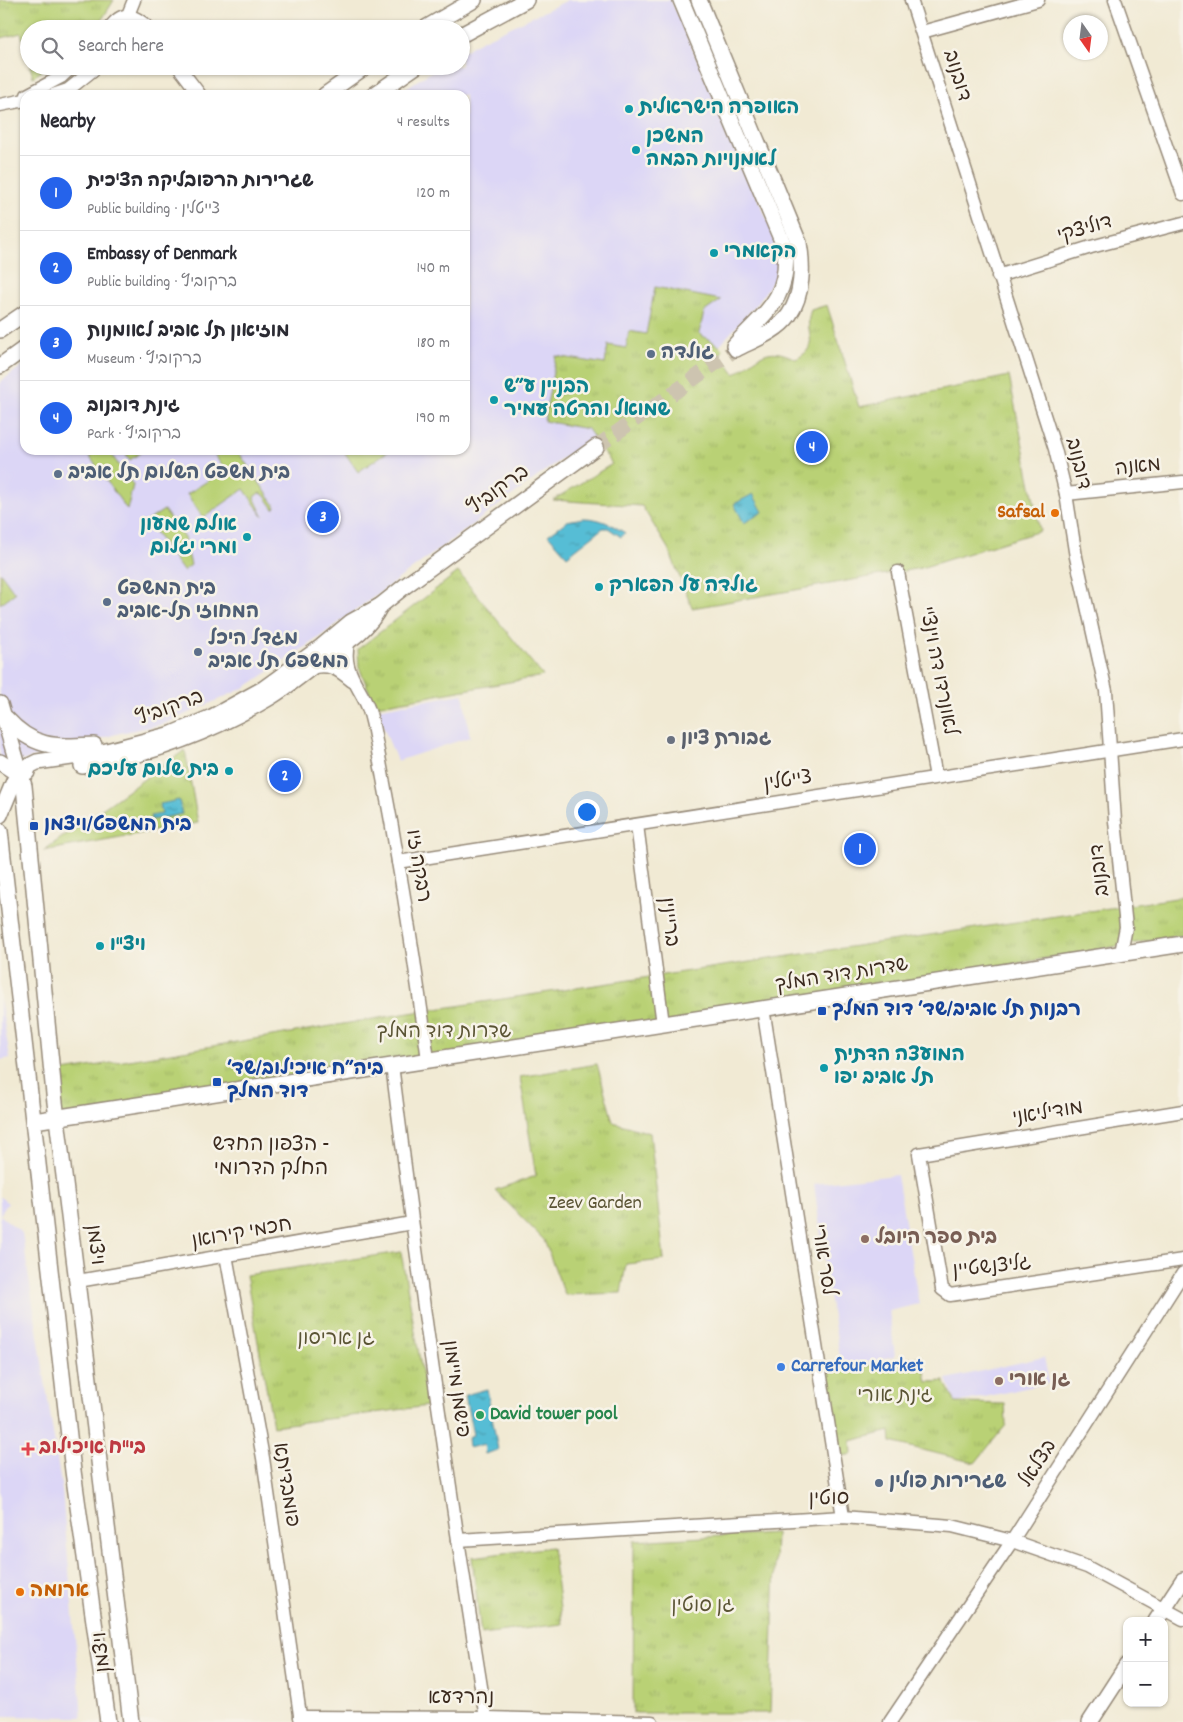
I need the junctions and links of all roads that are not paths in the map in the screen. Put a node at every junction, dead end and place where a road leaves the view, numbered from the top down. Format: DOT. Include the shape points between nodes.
graph roads {
  1 [pos="134,0"];
  2 [pos="474,0"];
  3 [pos="526,0"];
  4 [pos="681,0"];
  5 [pos="699,0"];
  6 [pos="911,0"];
  7 [pos="1038,0"];
  8 [pos="1115,0"];
  9 [pos="128,15"];
  10 [pos="116,20"];
  11 [pos="127,20"];
  12 [pos="129,20"];
  13 [pos="140,20"];
  14 [pos="440,20"];
  15 [pos="470,30"];
  16 [pos="922,32"];
  17 [pos="68,75"];
  18 [pos="85,75"];
  19 [pos="185,75"];
  20 [pos="353,75"];
  21 [pos="403,75"];
  22 [pos="61,90"];
  23 [pos="63,90"];
  24 [pos="196,90"];
  25 [pos="332,90"];
  26 [pos="381,90"];
  27 [pos="20,100"];
  28 [pos="0,105"];
  29 [pos="1183,194"];
  30 [pos="1183,222"];
  31 [pos="998,276"];
  32 [pos="20,316"];
  33 [pos="0,330"];
  34 [pos="20,352"];
  35 [pos="0,366"];
  36 [pos="596,446"];
  37 [pos="1183,482"];
  38 [pos="1066,494"];
  39 [pos="898,572"];
  40 [pos="345,635"];
  41 [pos="335,651"];
  42 [pos="335,668"];
  43 [pos="310,669"];
  44 [pos="354,683"];
  45 [pos="4,717"];
  46 [pos="167,735"];
  47 [pos="1183,740"];
  48 [pos="1110,751"];
  49 [pos="0,764"];
  50 [pos="21,772"];
  51 [pos="936,777"];
  52 [pos="0,814"];
  53 [pos="637,824"];
  54 [pos="0,831"];
  55 [pos="1,847"];
  56 [pos="398,862"];
  57 [pos="1183,944"];
  58 [pos="1121,953"];
  59 [pos="763,1008"];
  60 [pos="663,1024"];
  61 [pos="428,1060"];
  62 [pos="392,1065"];
  63 [pos="1183,1111"];
  64 [pos="58,1117"];
  65 [pos="34,1121"];
  66 [pos="919,1154"];
  67 [pos="412,1223"];
  68 [pos="226,1255"];
  69 [pos="1183,1260"];
  70 [pos="1183,1273"];
  71 [pos="78,1281"];
  72 [pos="843,1516"];
  73 [pos="458,1540"];
  74 [pos="1012,1541"];
  75 [pos="1183,1580"];
  76 [pos="1160,1614"];
  77 [pos="1183,1619"];
  78 [pos="1123,1672"];
  79 [pos="486,1718"];
  80 [pos="300,1719"];
  81 [pos="108,1722"];
  82 [pos="132,1722"];
  83 [pos="652,1722"];
  84 [pos="890,1722"];
  85 [pos="1090,1722"];
  1 -- 9 [label="street"];
  2 -- 14 [label="street"];
  3 -- 15 [label="street"];
  4 -- 5 [label="street" via="785,248 785,273 774,304 735,347 767,333 789,316 802,273 799,243"];
  6 -- 16 [label="street, דובנוב"];
  7 -- 16 [label="street"];
  8 -- 29 [label="street"];
  9 -- 10 [label="street"];
  9 -- 11 [label="street"];
  9 -- 12 [label="street"];
  9 -- 13 [label="street"];
  16 -- 31 [label="street, דובנוב"];
  17 -- 22 [label="street"];
  18 -- 23 [label="street"];
  19 -- 24 [label="street"];
  20 -- 25 [label="street"];
  21 -- 26 [label="street"];
  27 -- 28 [label="street"];
  30 -- 31 [label="street, דוליצקי"];
  31 -- 38 [label="street, דובנוב" via="1055,449"];
  32 -- 33 [label="street"];
  34 -- 35 [label="street"];
  36 -- 40 [label="street, ברקוביץ" via="404,586"];
  37 -- 38 [label="street, מאנה"];
  38 -- 48 [label="street, דובנוב" via="1076,557 1106,691"];
  39 -- 51 [label="street, לאונרדו דה וינצ'י"];
  40 -- 41 [label="street" via="335,643"];
  40 -- 44 [label="street, רבקה זיו"];
  40 -- 46 [label="street, ברקוביץ" via="321,647 263,689"];
  41 -- 42 [label="street"];
  41 -- 43 [label="street, ברקוביץ"];
  42 -- 43 [label="street" via="322,665"];
  42 -- 44 [label="street, רבקה זיו"];
  43 -- 50 [label="street, ברקוביץ" via="268,698 177,744 105,762"];
  44 -- 56 [label="street, רבקה זיו" via="366,703 372,722"];
  45 -- 46 [label="street" via="16,729 43,745 103,744"];
  45 -- 49 [label="street" via="8,745"];
  45 -- 50 [label="street, ויצמן"];
  46 -- 50 [label="street, ברקוביץ" via="99,753 37,762"];
  47 -- 48 [label="street, צייטלין"];
  48 -- 51 [label="street, צייטלין"];
  48 -- 58 [label="street, דובנוב" via="1126,927"];
  49 -- 50 [label="street"];
  50 -- 52 [label="street" via="8,792"];
  50 -- 64 [label="street, ויצמן"];
  51 -- 53 [label="street, צייטלין"];
  53 -- 56 [label="street, צייטלין"];
  53 -- 60 [label="street, בריינין"];
  54 -- 55 [label="street, ויצמן"];
  55 -- 65 [label="street, ויצמן"];
  56 -- 61 [label="street, רבקה זיו"];
  57 -- 58 [label="street, שדרות דוד המלך"];
  58 -- 59 [label="street, שדרות דוד המלך"];
  59 -- 60 [label="street, שדרות דוד המלך"];
  59 -- 72 [label="street, לסר אורי"];
  60 -- 61 [label="street, שדרות דוד המלך"];
  61 -- 62 [label="street, שדרות דוד המלך"];
  62 -- 64 [label="street, שדרות דוד המלך"];
  62 -- 67 [label="street, פישמן מיימון"];
  63 -- 66 [label="street, מודיליאני"];
  64 -- 65 [label="street, שדרות דוד המלך"];
  64 -- 71 [label="street, ויצמן"];
  65 -- 81 [label="street, ויצמן" via="73,1471"];
  66 -- 69 [label="street, גליצנשטיין" via="942,1289 950,1295"];
  67 -- 68 [label="street, חכמי קירואן"];
  67 -- 73 [label="street, פישמן מיימון"];
  68 -- 71 [label="street, חכמי קירואן"];
  68 -- 80 [label="street, פומבדיתא" via="262,1458"];
  70 -- 74 [label="street, בצלאל"];
  71 -- 82 [label="street, ויצמן"];
  72 -- 73 [label="street, סוטין"];
  72 -- 74 [label="street, סוטין" via="952,1526"];
  73 -- 79 [label="street, פישמן מיימון"];
  74 -- 76 [label="street, סוטין" via="1087,1567"];
  74 -- 84 [label="street, בצלאל"];
  75 -- 76 [label="street"];
  76 -- 77 [label="street, סוטין"];
  78 -- 85 [label="street"];
  79 -- 80 [label="street, נהרדעא"];
  79 -- 83 [label="street, נהרדעא"];
}
